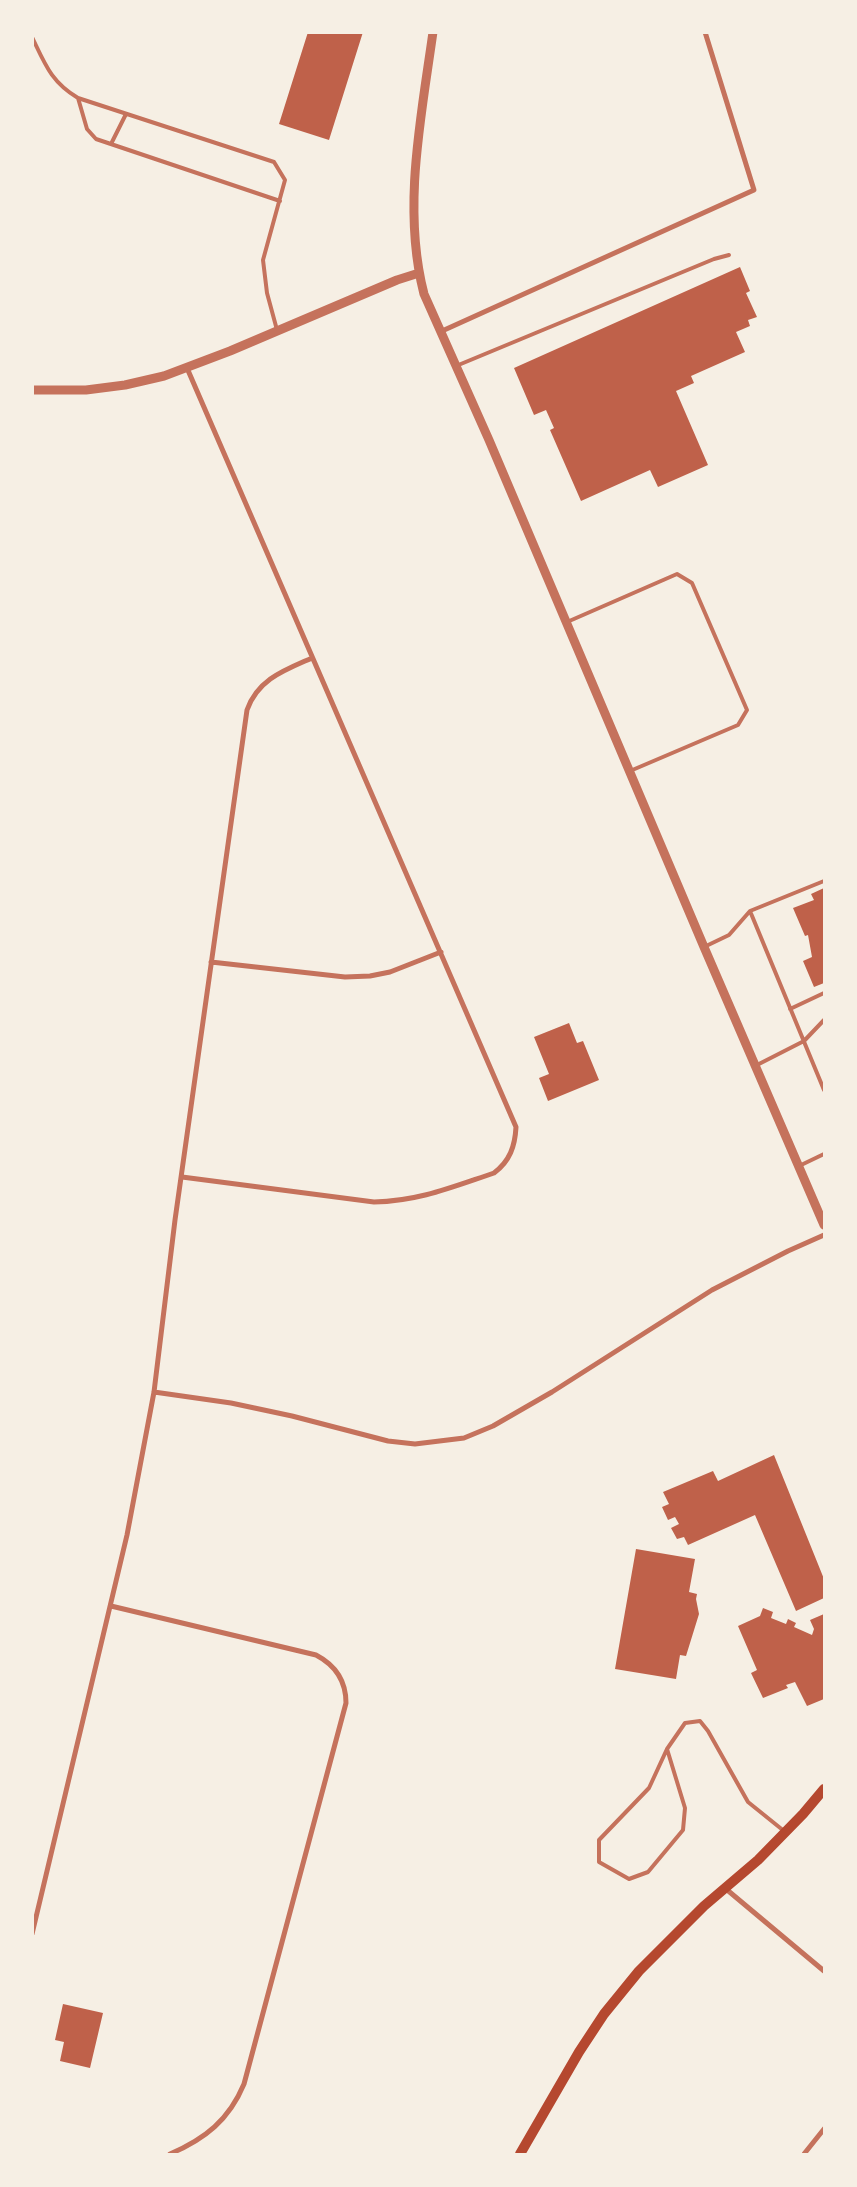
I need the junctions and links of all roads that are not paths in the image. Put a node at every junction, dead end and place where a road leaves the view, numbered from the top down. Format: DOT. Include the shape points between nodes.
graph roads {
  1 [pos="433,32"];
  2 [pos="705,32"];
  3 [pos="32,36"];
  4 [pos="78,98"];
  5 [pos="126,114"];
  6 [pos="111,144"];
  7 [pos="280,200"];
  8 [pos="729,255"];
  9 [pos="418,273"];
  10 [pos="277,330"];
  11 [pos="442,331"];
  12 [pos="456,366"];
  13 [pos="187,368"];
  14 [pos="32,390"];
  15 [pos="567,622"];
  16 [pos="312,658"];
  17 [pos="630,771"];
  18 [pos="824,881"];
  19 [pos="750,911"];
  20 [pos="704,947"];
  21 [pos="441,952"];
  22 [pos="211,962"];
  23 [pos="824,993"];
  24 [pos="790,1009"];
  25 [pos="824,1020"];
  26 [pos="804,1041"];
  27 [pos="755,1066"];
  28 [pos="824,1090"];
  29 [pos="824,1154"];
  30 [pos="799,1166"];
  31 [pos="182,1177"];
  32 [pos="824,1225"];
  33 [pos="824,1235"];
  34 [pos="154,1392"];
  35 [pos="110,1606"];
  36 [pos="666,1749"];
  37 [pos="824,1789"];
  38 [pos="786,1832"];
  39 [pos="726,1889"];
  40 [pos="32,1934"];
  41 [pos="824,1971"];
  42 [pos="824,2129"];
  43 [pos="170,2154"];
  44 [pos="520,2154"];
  45 [pos="804,2154"];
  1 -- 9 [label="street" via="417,160"];
  2 -- 11 [label="street" via="754,190"];
  3 -- 4 [label="lane" via="50,73 63,89"];
  4 -- 5 [label="lane"];
  4 -- 6 [label="lane" via="87,129 96,139"];
  5 -- 6 [label="lane"];
  5 -- 7 [label="lane" via="274,162 285,180"];
  6 -- 7 [label="lane"];
  7 -- 10 [label="lane" via="264,260 267,293"];
  8 -- 12 [label="lane"];
  9 -- 10 [label="street"];
  9 -- 11 [label="street"];
  10 -- 13 [label="street"];
  11 -- 12 [label="street"];
  12 -- 15 [label="street"];
  13 -- 14 [label="street" via="125,385 86,390"];
  13 -- 16 [label="street"];
  15 -- 17 [label="street"];
  15 -- 17 [label="lane" via="677,574 692,583 747,710 738,725"];
  16 -- 21 [label="street"];
  16 -- 22 [label="street" via="268,680 256,691 247,710"];
  17 -- 20 [label="street"];
  18 -- 19 [label="lane"];
  19 -- 20 [label="lane" via="729,935"];
  19 -- 24 [label="lane"];
  20 -- 27 [label="street"];
  21 -- 22 [label="street" via="390,972 370,976 345,977"];
  21 -- 31 [label="street" via="515,1122 516,1142 502,1167 438,1192 399,1202 374,1202"];
  22 -- 31 [label="street"];
  23 -- 24 [label="lane"];
  24 -- 26 [label="lane"];
  25 -- 26 [label="lane"];
  26 -- 27 [label="lane"];
  26 -- 28 [label="lane"];
  27 -- 30 [label="street"];
  29 -- 30 [label="lane"];
  30 -- 32 [label="street"];
  31 -- 34 [label="street"];
  33 -- 34 [label="street" via="712,1290 552,1392 493,1426 464,1438 415,1444 388,1441 231,1403"];
  34 -- 35 [label="street"];
  35 -- 40 [label="street"];
  35 -- 43 [label="street" via="316,1655 328,1661 338,1672 346,1693 346,1703 244,2084 224,2120 203,2138"];
  36 -- 36 [label="lane" via="649,1788 599,1840 599,1862 629,1878 648,1872 683,1830 685,1808"];
  36 -- 38 [label="lane" via="685,1723 700,1721 748,1802"];
  37 -- 38 [label="main road"];
  38 -- 39 [label="main road"];
  39 -- 41 [label="street"];
  39 -- 44 [label="main road" via="670,1938 604,2014"];
  42 -- 45 [label="street"];
}
